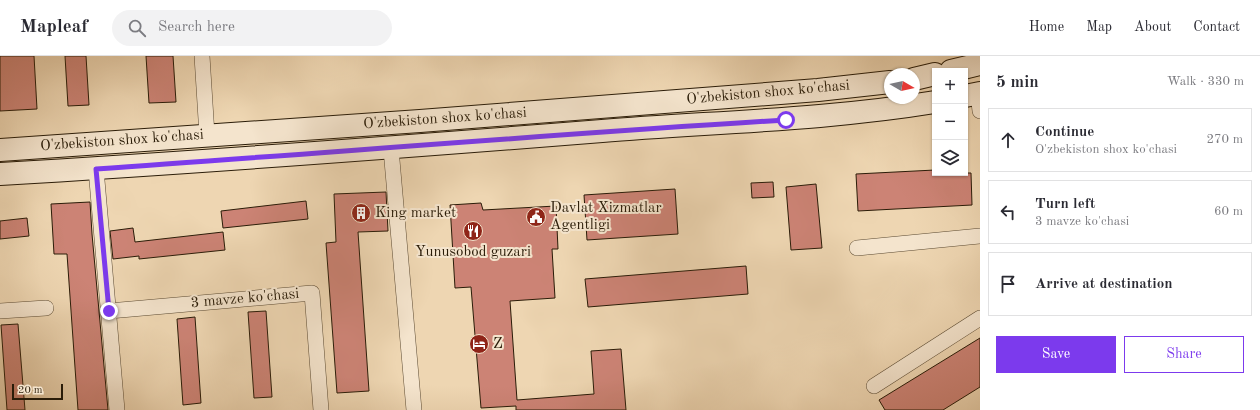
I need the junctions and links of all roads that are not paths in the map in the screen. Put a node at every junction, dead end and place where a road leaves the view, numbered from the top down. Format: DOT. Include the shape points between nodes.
graph roads {
  1 [pos="202,56"];
  2 [pos="980,64"];
  3 [pos="963,68"];
  4 [pos="932,75"];
  5 [pos="920,78"];
  6 [pos="884,83"];
  7 [pos="932,102"];
  8 [pos="207,135"];
  9 [pos="391,149"];
  10 [pos="0,150"];
  11 [pos="96,169"];
  12 [pos="0,174"];
  13 [pos="980,236"];
  14 [pos="857,248"];
  15 [pos="46,308"];
  16 [pos="0,311"];
  17 [pos="109,311"];
  18 [pos="980,318"];
  19 [pos="874,386"];
  20 [pos="117,410"];
  21 [pos="321,410"];
  22 [pos="414,410"];
  1 -- 8 [label="street"];
  2 -- 3 [label="main road"];
  4 -- 5 [label="main road"];
  6 -- 8 [label="main road, O'zbekiston shox ko'chasi" via="420,121"];
  7 -- 9 [label="main road, O'zbekiston shox ko'chasi" via="786,120 604,131"];
  8 -- 10 [label="main road, O'zbekiston shox ko'chasi"];
  9 -- 11 [label="main road, O'zbekiston shox ko'chasi"];
  9 -- 22 [label="street"];
  11 -- 12 [label="main road, O'zbekiston shox ko'chasi"];
  11 -- 17 [label="street"];
  13 -- 14 [label="street"];
  15 -- 16 [label="street"];
  17 -- 20 [label="street"];
  17 -- 21 [label="street, 3 mavze ko'chasi" via="312,293"];
  18 -- 19 [label="street"];
}
